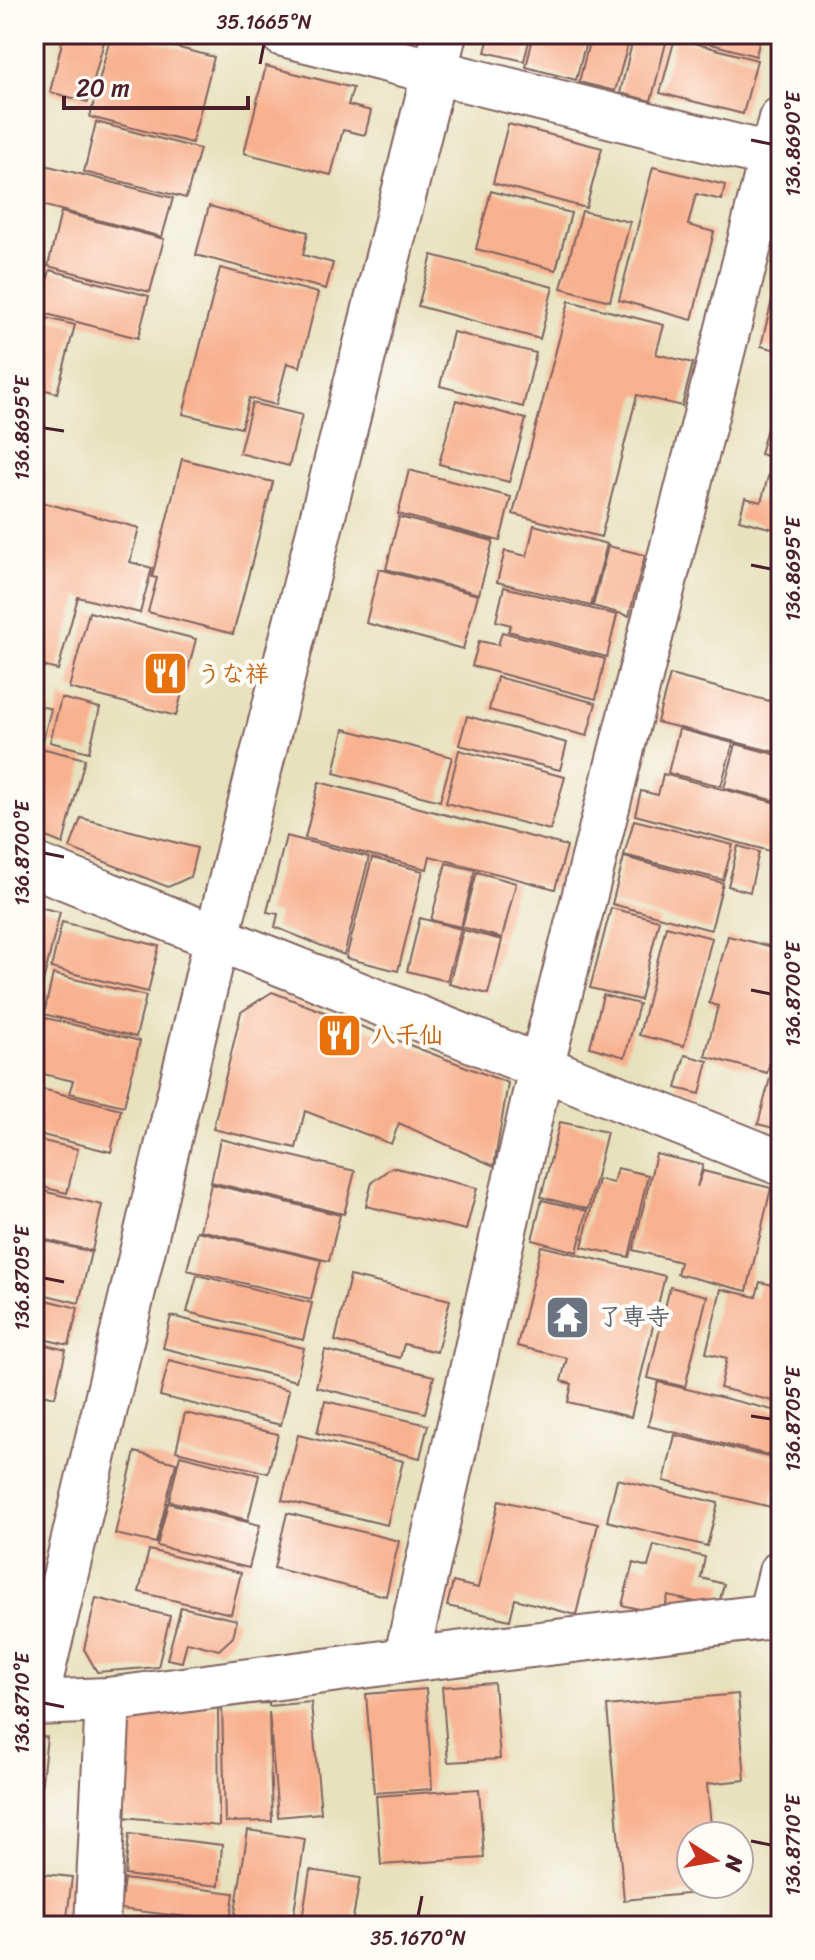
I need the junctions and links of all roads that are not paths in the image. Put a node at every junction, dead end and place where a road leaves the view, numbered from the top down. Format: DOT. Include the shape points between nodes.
graph roads {
  1 [pos="283,34"];
  2 [pos="440,53"];
  3 [pos="778,144"];
  4 [pos="34,865"];
  5 [pos="217,937"];
  6 [pos="541,1068"];
  7 [pos="781,1163"];
  8 [pos="781,1573"];
  9 [pos="776,1615"];
  10 [pos="406,1660"];
  11 [pos="108,1700"];
  12 [pos="34,1703"];
  13 [pos="97,1926"];
  1 -- 2 [label="street"];
  2 -- 3 [label="street"];
  2 -- 5 [label="street"];
  3 -- 6 [label="street"];
  4 -- 5 [label="street"];
  5 -- 6 [label="street"];
  5 -- 12 [label="street"];
  6 -- 7 [label="street"];
  6 -- 10 [label="street"];
  8 -- 9 [label="street"];
  9 -- 10 [label="street"];
  10 -- 11 [label="street"];
  11 -- 12 [label="street"];
  11 -- 13 [label="street"];
}
